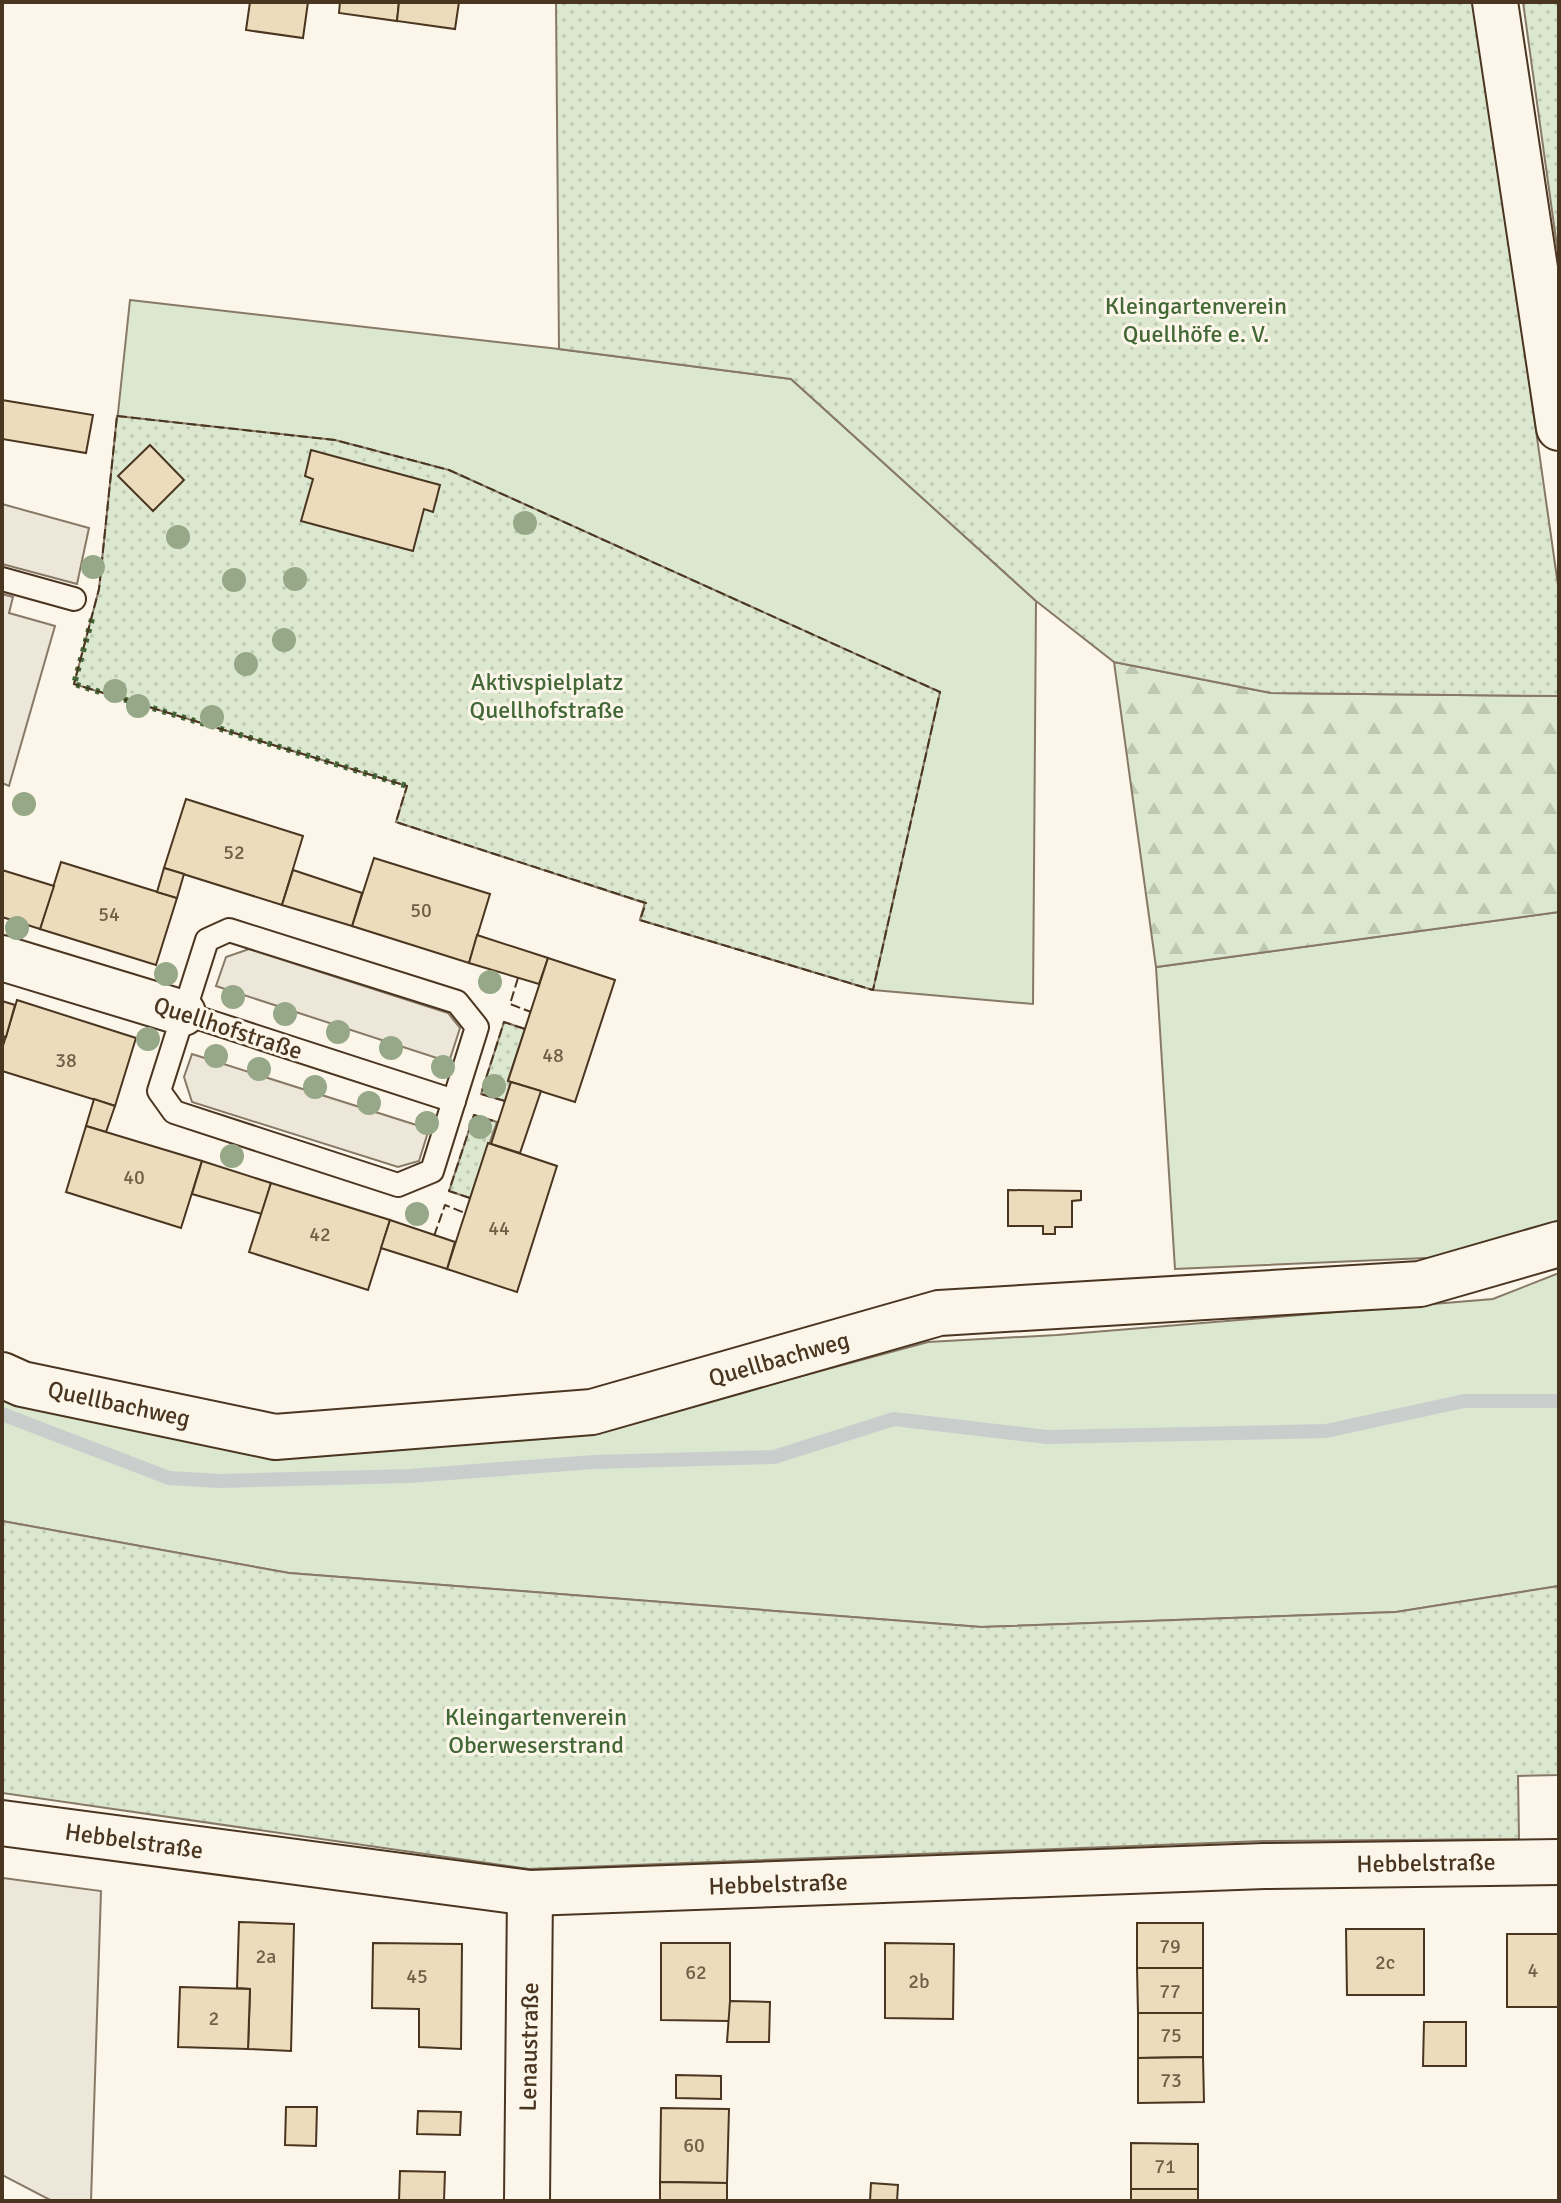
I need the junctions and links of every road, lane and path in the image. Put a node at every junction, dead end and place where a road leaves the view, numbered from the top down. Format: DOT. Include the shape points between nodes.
graph roads {
  1 [pos="1495,2"];
  2 [pos="1559,428"];
  3 [pos="2,579"];
  4 [pos="74,599"];
  5 [pos="2,958"];
  6 [pos="183,1013"];
  7 [pos="454,1101"];
  8 [pos="1559,1244"];
  9 [pos="2,1375"];
  10 [pos="2,1823"];
  11 [pos="1559,1862"];
  12 [pos="530,1893"];
  13 [pos="527,2201"];
  1 -- 2 [label="street"];
  3 -- 4 [label="lane"];
  5 -- 6 [label="street, Quellhofstraße"];
  6 -- 7 [label="lane, Quellhofstraße"];
  6 -- 7 [label="lane" via="207,940 229,930 457,1002 477,1027"];
  6 -- 7 [label="lane" via="159,1091 174,1112 398,1185 432,1171"];
  8 -- 9 [label="street, Quellbachweg" via="1420,1284 939,1313 592,1412 275,1437 22,1384"];
  10 -- 12 [label="street, Hebbelstraße"];
  11 -- 12 [label="street, Hebbelstraße" via="1264,1866"];
  12 -- 13 [label="street, Lenaustraße"];
}
